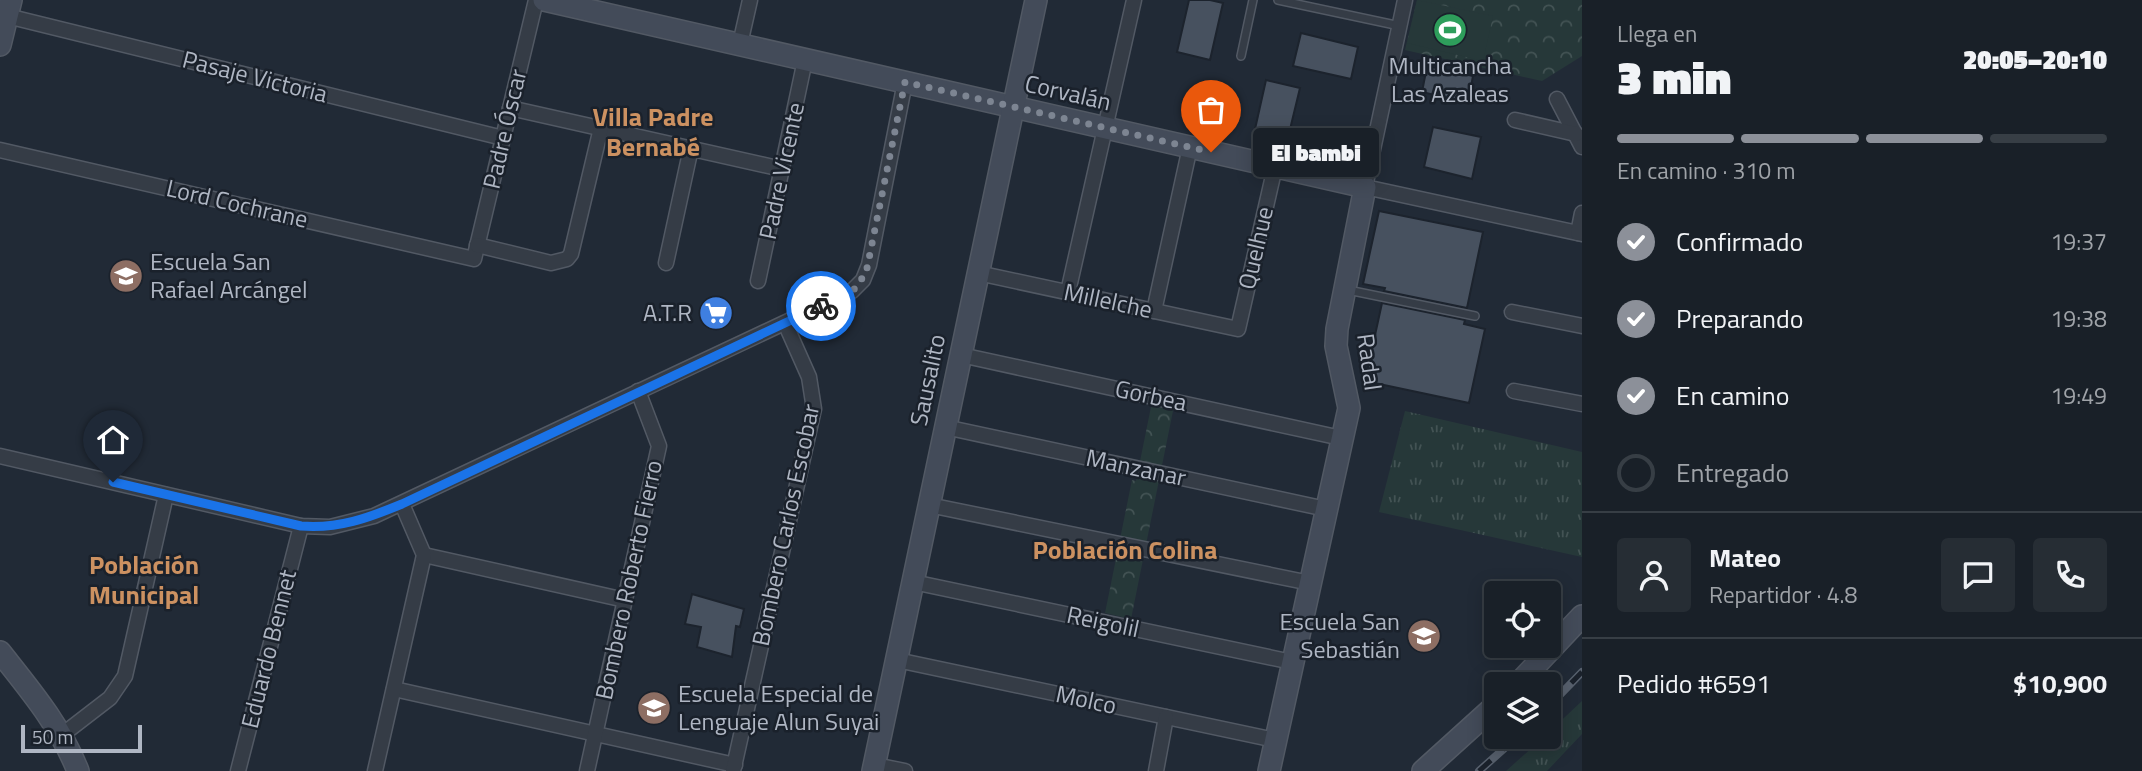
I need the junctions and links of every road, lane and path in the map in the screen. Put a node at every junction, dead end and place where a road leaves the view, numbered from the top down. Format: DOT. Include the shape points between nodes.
graph roads {
  1 [pos="536,0"];
  2 [pos="544,0"];
  3 [pos="750,0"];
  4 [pos="1036,0"];
  5 [pos="1134,0"];
  6 [pos="1253,0"];
  7 [pos="1279,0"];
  8 [pos="1405,0"];
  9 [pos="568,3"];
  10 [pos="9,8"];
  11 [pos="1400,26"];
  12 [pos="740,44"];
  13 [pos="0,45"];
  14 [pos="1241,56"];
  15 [pos="805,61"];
  16 [pos="905,82"];
  17 [pos="1557,99"];
  18 [pos="1013,107"];
  19 [pos="510,108"];
  20 [pos="1515,120"];
  21 [pos="601,128"];
  22 [pos="1105,128"];
  23 [pos="503,138"];
  24 [pos="1579,140"];
  25 [pos="1189,147"];
  26 [pos="691,148"];
  27 [pos="0,150"];
  28 [pos="1275,166"];
  29 [pos="782,169"];
  30 [pos="1365,187"];
  31 [pos="1582,213"];
  32 [pos="1580,234"];
  33 [pos="475,252"];
  34 [pos="666,262"];
  35 [pos="978,273"];
  36 [pos="758,281"];
  37 [pos="1343,289"];
  38 [pos="1069,292"];
  39 [pos="1154,311"];
  40 [pos="1512,312"];
  41 [pos="1475,316"];
  42 [pos="785,323"];
  43 [pos="1582,326"];
  44 [pos="1238,328"];
  45 [pos="961,355"];
  46 [pos="638,391"];
  47 [pos="1514,391"];
  48 [pos="1582,404"];
  49 [pos="945,427"];
  50 [pos="1341,438"];
  51 [pos="0,456"];
  52 [pos="166,495"];
  53 [pos="402,504"];
  54 [pos="929,505"];
  55 [pos="1326,509"];
  56 [pos="301,526"];
  57 [pos="424,555"];
  58 [pos="913,582"];
  59 [pos="1310,583"];
  60 [pos="625,600"];
  61 [pos="1582,616"];
  62 [pos="0,652"];
  63 [pos="897,660"];
  64 [pos="1292,662"];
  65 [pos="1529,672"];
  66 [pos="394,689"];
  67 [pos="1484,716"];
  68 [pos="1166,717"];
  69 [pos="595,734"];
  70 [pos="62,735"];
  71 [pos="1275,740"];
  72 [pos="734,768"];
  73 [pos="874,768"];
  74 [pos="78,771"];
  75 [pos="238,771"];
  76 [pos="375,771"];
  77 [pos="587,771"];
  78 [pos="905,771"];
  79 [pos="1156,771"];
  80 [pos="1269,771"];
  81 [pos="1423,771"];
  1 -- 19 [label="street, Padre Óscar"];
  2 -- 9 [label="street, Corvalán"];
  3 -- 12 [label="street"];
  4 -- 18 [label="street, Sausalito"];
  5 -- 22 [label="street"];
  6 -- 14 [label="lane"];
  7 -- 11 [label="lane"];
  8 -- 11 [label="street, Radal"];
  9 -- 12 [label="street, Corvalán"];
  10 -- 13 [label="street"];
  10 -- 23 [label="street, Pasaje Victoria"];
  11 -- 30 [label="street, Radal"];
  12 -- 15 [label="street, Corvalán"];
  15 -- 16 [label="street, Corvalán"];
  15 -- 29 [label="street, Padre Vicente"];
  16 -- 18 [label="street, Corvalán"];
  16 -- 42 [label="street" via="866,273 852,292"];
  17 -- 24 [label="street"];
  18 -- 22 [label="street, Corvalán"];
  18 -- 35 [label="street, Sausalito"];
  19 -- 21 [label="street"];
  19 -- 23 [label="street, Padre Óscar"];
  20 -- 24 [label="street"];
  21 -- 26 [label="street"];
  21 -- 33 [label="street, Lord Cochrane" via="567,259 551,263"];
  22 -- 25 [label="street, Corvalán"];
  22 -- 38 [label="street"];
  23 -- 33 [label="street, Padre Óscar"];
  25 -- 28 [label="street, Corvalán"];
  25 -- 39 [label="street"];
  26 -- 29 [label="street"];
  26 -- 34 [label="street"];
  27 -- 33 [label="street, Lord Cochrane"];
  28 -- 30 [label="street, Corvalán"];
  28 -- 44 [label="street, Quelhue"];
  29 -- 36 [label="street, Padre Vicente"];
  30 -- 32 [label="street, Corvalán"];
  30 -- 37 [label="street, Radal"];
  31 -- 32 [label="street"];
  35 -- 38 [label="street, Millelche"];
  35 -- 45 [label="street, Sausalito"];
  37 -- 41 [label="lane"];
  37 -- 50 [label="street, Radal" via="1336,346 1349,408"];
  38 -- 39 [label="street, Millelche"];
  39 -- 44 [label="street, Millelche"];
  40 -- 43 [label="street"];
  42 -- 46 [label="street"];
  42 -- 72 [label="street, Bombero Carlos Escobar" via="809,377 814,409"];
  45 -- 49 [label="street, Sausalito"];
  45 -- 50 [label="street, Gorbea"];
  46 -- 53 [label="street"];
  46 -- 60 [label="street, Bombero Roberto Fierro" via="659,446"];
  47 -- 48 [label="street"];
  49 -- 54 [label="street, Sausalito"];
  49 -- 55 [label="street, Manzanar"];
  50 -- 55 [label="street, Radal"];
  51 -- 52 [label="street"];
  52 -- 56 [label="street"];
  52 -- 70 [label="street" via="125,676 110,698"];
  53 -- 56 [label="street" via="345,525"];
  53 -- 57 [label="street"];
  54 -- 58 [label="street, Sausalito"];
  54 -- 59 [label="street"];
  55 -- 59 [label="street, Radal"];
  56 -- 75 [label="street, Eduardo Bennet"];
  57 -- 60 [label="street"];
  57 -- 66 [label="street"];
  58 -- 63 [label="street, Sausalito"];
  58 -- 64 [label="street, Reigolil"];
  59 -- 64 [label="street, Radal"];
  60 -- 69 [label="street, Bombero Roberto Fierro"];
  61 -- 65 [label="street"];
  62 -- 70 [label="street"];
  63 -- 68 [label="street, Molco"];
  63 -- 73 [label="street, Sausalito"];
  64 -- 71 [label="street, Radal"];
  66 -- 69 [label="street"];
  66 -- 76 [label="street"];
  67 -- 81 [label="street"];
  68 -- 71 [label="street, Molco"];
  68 -- 79 [label="street"];
  69 -- 72 [label="street"];
  69 -- 77 [label="street, Bombero Roberto Fierro"];
  70 -- 74 [label="street"];
  71 -- 80 [label="street, Radal"];
  73 -- 78 [label="street"];
}
